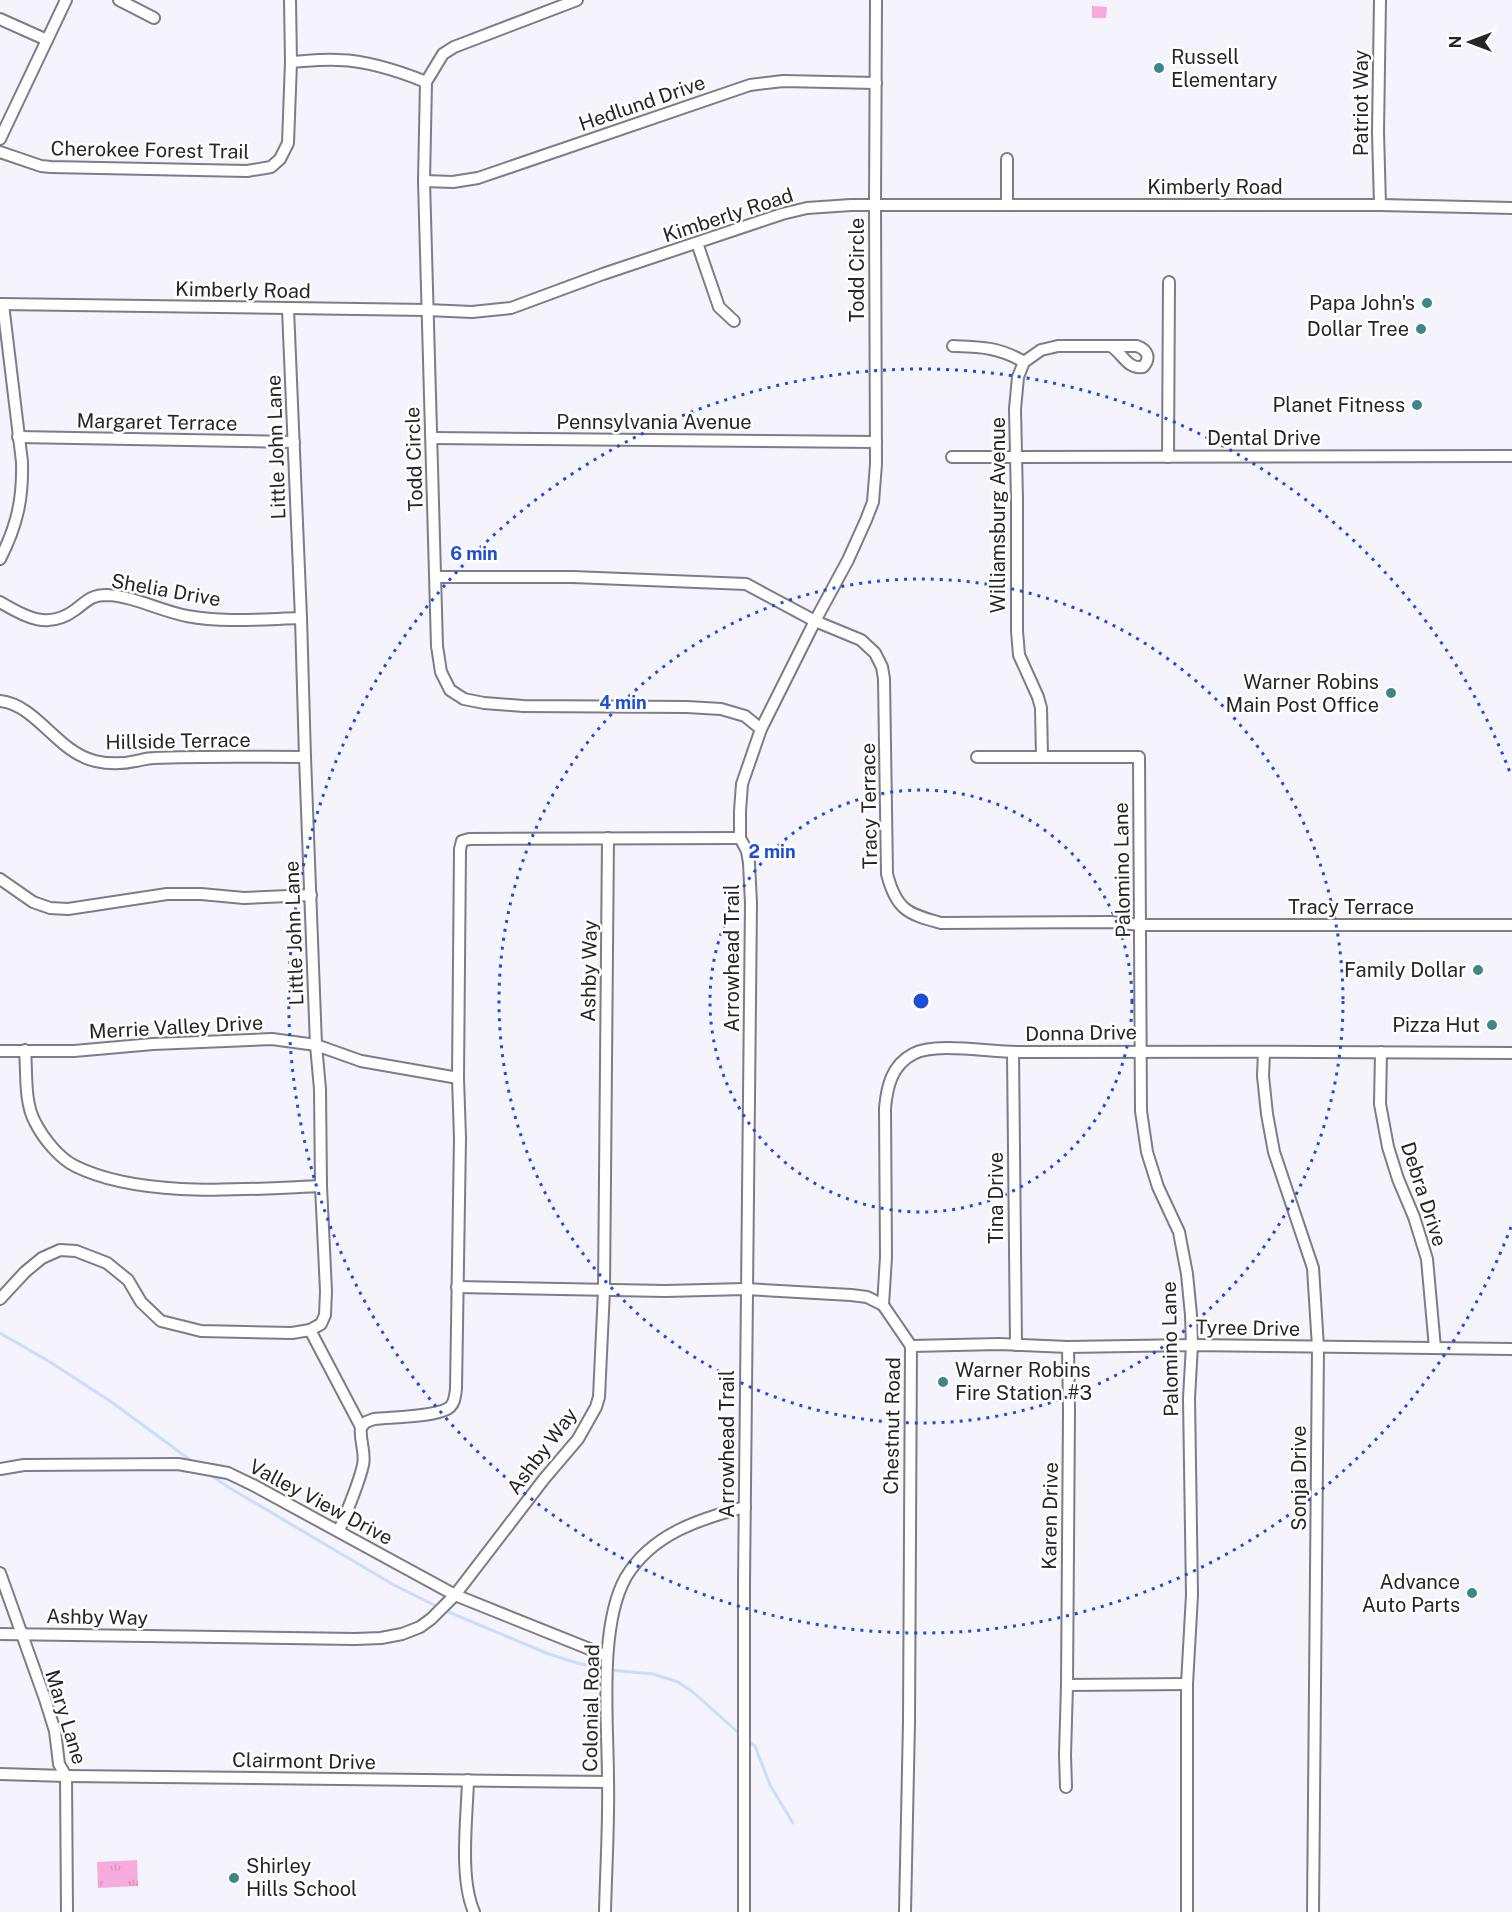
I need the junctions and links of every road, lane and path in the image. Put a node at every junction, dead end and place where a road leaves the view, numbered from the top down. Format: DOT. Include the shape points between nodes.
graph roads {
  1 [pos="66,0"];
  2 [pos="119,0"];
  3 [pos="290,0"];
  4 [pos="876,0"];
  5 [pos="1380,0"];
  6 [pos="572,1"];
  7 [pos="154,18"];
  8 [pos="0,19"];
  9 [pos="47,40"];
  10 [pos="291,62"];
  11 [pos="426,82"];
  12 [pos="876,83"];
  13 [pos="0,139"];
  14 [pos="0,152"];
  15 [pos="1007,159"];
  16 [pos="424,181"];
  17 [pos="875,205"];
  18 [pos="1380,205"];
  19 [pos="1007,206"];
  20 [pos="1512,208"];
  21 [pos="697,243"];
  22 [pos="1169,282"];
  23 [pos="1,304"];
  24 [pos="288,309"];
  25 [pos="427,310"];
  26 [pos="734,321"];
  27 [pos="953,346"];
  28 [pos="1112,347"];
  29 [pos="1148,357"];
  30 [pos="1168,359"];
  31 [pos="1024,362"];
  32 [pos="18,437"];
  33 [pos="432,438"];
  34 [pos="294,442"];
  35 [pos="876,442"];
  36 [pos="1512,456"];
  37 [pos="952,457"];
  38 [pos="1016,457"];
  39 [pos="1168,457"];
  40 [pos="0,559"];
  41 [pos="436,577"];
  42 [pos="0,602"];
  43 [pos="301,618"];
  44 [pos="815,621"];
  45 [pos="0,701"];
  46 [pos="761,729"];
  47 [pos="305,757"];
  48 [pos="977,757"];
  49 [pos="1042,757"];
  50 [pos="608,838"];
  51 [pos="740,838"];
  52 [pos="0,879"];
  53 [pos="311,895"];
  54 [pos="1141,925"];
  55 [pos="1512,925"];
  56 [pos="316,1045"];
  57 [pos="25,1050"];
  58 [pos="1140,1050"];
  59 [pos="0,1051"];
  60 [pos="1013,1052"];
  61 [pos="1264,1052"];
  62 [pos="1381,1052"];
  63 [pos="1512,1053"];
  64 [pos="458,1078"];
  65 [pos="321,1186"];
  66 [pos="457,1287"];
  67 [pos="746,1289"];
  68 [pos="603,1290"];
  69 [pos="2,1292"];
  70 [pos="883,1305"];
  71 [pos="310,1330"];
  72 [pos="1016,1345"];
  73 [pos="1192,1345"];
  74 [pos="911,1346"];
  75 [pos="1068,1347"];
  76 [pos="1317,1347"];
  77 [pos="1435,1348"];
  78 [pos="1512,1349"];
  79 [pos="360,1427"];
  80 [pos="0,1470"];
  81 [pos="745,1508"];
  82 [pos="339,1531"];
  83 [pos="0,1573"];
  84 [pos="455,1595"];
  85 [pos="21,1633"];
  86 [pos="0,1634"];
  87 [pos="607,1656"];
  88 [pos="1187,1684"];
  89 [pos="1068,1685"];
  90 [pos="0,1774"];
  91 [pos="66,1776"];
  92 [pos="468,1780"];
  93 [pos="609,1782"];
  94 [pos="1066,1787"];
  95 [pos="68,1912"];
  96 [pos="474,1912"];
  97 [pos="605,1912"];
  98 [pos="744,1912"];
  99 [pos="905,1912"];
  100 [pos="1187,1912"];
  101 [pos="1313,1912"];
  1 -- 9 [label="street"];
  2 -- 7 [label="street"];
  3 -- 10 [label="street, Cherokee Forest Trail"];
  4 -- 12 [label="street, Todd Circle"];
  5 -- 18 [label="street, Patriot Way"];
  6 -- 11 [label="street" via="454,47 443,54"];
  8 -- 9 [label="street"];
  9 -- 13 [label="street"];
  10 -- 11 [label="street" via="370,63"];
  10 -- 14 [label="street, Cherokee Forest Trail" via="288,143 271,167 247,171 51,167"];
  11 -- 16 [label="street, Todd Circle"];
  12 -- 16 [label="street, Hedlund Drive" via="783,81 750,86 478,178"];
  12 -- 17 [label="street, Todd Circle"];
  15 -- 19 [label="street"];
  16 -- 25 [label="street, Todd Circle"];
  17 -- 19 [label="street, Kimberly Road"];
  17 -- 21 [label="street, Kimberly Road" via="807,208"];
  17 -- 35 [label="street, Todd Circle"];
  18 -- 19 [label="street, Kimberly Road"];
  18 -- 20 [label="street, Kimberly Road"];
  21 -- 25 [label="street, Kimberly Road" via="512,308 472,312"];
  21 -- 26 [label="street" via="719,308"];
  22 -- 30 [label="street"];
  23 -- 24 [label="street, Kimberly Road"];
  23 -- 32 [label="street"];
  24 -- 25 [label="street, Kimberly Road"];
  24 -- 34 [label="street, Little John Lane"];
  25 -- 33 [label="street, Todd Circle"];
  27 -- 31 [label="street" via="1001,350"];
  28 -- 29 [label="street" via="1137,346 1144,348"];
  28 -- 29 [label="street" via="1136,368 1143,367"];
  28 -- 31 [label="street" via="1058,346 1041,350"];
  29 -- 30 [label="street"];
  30 -- 39 [label="street"];
  31 -- 38 [label="street, Williamsburg Avenue" via="1016,394"];
  32 -- 34 [label="street, Margaret Terrace"];
  32 -- 40 [label="street" via="23,487 19,512"];
  33 -- 35 [label="street, Pennsylvania Avenue"];
  33 -- 41 [label="street, Todd Circle"];
  34 -- 43 [label="street, Little John Lane"];
  35 -- 44 [label="street, Todd Circle" via="873,502"];
  36 -- 39 [label="street, Dental Drive"];
  37 -- 38 [label="street, Dental Drive"];
  38 -- 39 [label="street, Dental Drive"];
  38 -- 49 [label="street, Williamsburg Avenue" via="1019,656 1041,708"];
  41 -- 44 [label="street, Tracy Terrace" via="573,577 746,584"];
  41 -- 46 [label="street, Todd Circle" via="441,672 450,690 464,699 523,706 721,709 745,716"];
  42 -- 43 [label="street, Shelia Drive" via="32,619 45,621 62,618 88,598 106,595 187,616"];
  43 -- 47 [label="street, Little John Lane"];
  44 -- 46 [label="street, Todd Circle"];
  44 -- 54 [label="street, Tracy Terrace" via="861,640 875,653 882,667 887,873 901,906 918,917 941,923"];
  45 -- 47 [label="street, Hillside Terrace" via="22,707 52,735 93,761"];
  46 -- 51 [label="street, Todd Circle" via="742,784"];
  47 -- 53 [label="street, Little John Lane"];
  48 -- 49 [label="street"];
  49 -- 54 [label="street, Palomino Lane" via="1139,756"];
  50 -- 51 [label="street"];
  50 -- 64 [label="street" via="462,841"];
  50 -- 68 [label="street, Ashby Way"];
  51 -- 67 [label="street, Arrowhead Trail" via="750,863"];
  52 -- 53 [label="street" via="33,902 68,909 167,894 244,898"];
  53 -- 56 [label="street, Little John Lane"];
  54 -- 55 [label="street, Tracy Terrace"];
  54 -- 58 [label="street, Palomino Lane"];
  56 -- 57 [label="street, Merrie Valley Drive" via="272,1039 74,1051"];
  56 -- 64 [label="street, Merrie Valley Drive" via="361,1061"];
  56 -- 65 [label="street, Little John Lane"];
  57 -- 59 [label="street, Merrie Valley Drive"];
  57 -- 65 [label="street" via="34,1120 44,1137 73,1165 102,1177 185,1189"];
  58 -- 60 [label="street, Donna Drive"];
  58 -- 61 [label="street, Donna Drive"];
  58 -- 73 [label="street, Palomino Lane" via="1141,1111 1147,1152 1179,1232 1187,1274"];
  60 -- 70 [label="street, Donna Drive" via="931,1048 912,1054 893,1071 885,1108"];
  60 -- 72 [label="street, Tina Drive"];
  61 -- 62 [label="street, Donna Drive"];
  61 -- 76 [label="street, Sonja Drive" via="1263,1076 1274,1152 1313,1268"];
  62 -- 63 [label="street, Donna Drive"];
  62 -- 77 [label="street, Debra Drive" via="1380,1104 1388,1147 1427,1259"];
  64 -- 66 [label="street"];
  65 -- 71 [label="street, Little John Lane" via="325,1315 321,1324"];
  66 -- 68 [label="street"];
  66 -- 79 [label="street" via="456,1389 450,1407 439,1413 374,1419"];
  67 -- 68 [label="street"];
  67 -- 70 [label="street" via="852,1295"];
  67 -- 81 [label="street, Arrowhead Trail"];
  68 -- 84 [label="street, Ashby Way" via="601,1381 596,1407 578,1439"];
  69 -- 71 [label="street" via="42,1258 60,1250 76,1251 107,1263 128,1281 141,1302 161,1321 201,1331"];
  70 -- 74 [label="street, Chestnut Road"];
  71 -- 79 [label="street"];
  72 -- 74 [label="street, Tyree Drive"];
  72 -- 75 [label="street, Tyree Drive"];
  73 -- 75 [label="street, Tyree Drive"];
  73 -- 76 [label="street, Tyree Drive"];
  73 -- 88 [label="street, Palomino Lane" via="1192,1595"];
  74 -- 99 [label="street, Chestnut Road"];
  75 -- 89 [label="street, Karen Drive"];
  76 -- 77 [label="street, Tyree Drive"];
  76 -- 101 [label="street, Sonja Drive"];
  77 -- 78 [label="street, Tyree Drive"];
  79 -- 82 [label="street" via="363,1463"];
  80 -- 82 [label="street, Valley View Drive" via="24,1465 137,1463 202,1467 228,1473"];
  81 -- 87 [label="street, Colonial Road" via="671,1532 638,1562 618,1594"];
  81 -- 98 [label="street, Arrowhead Trail"];
  82 -- 84 [label="street, Valley View Drive"];
  83 -- 85 [label="street, Mary Lane"];
  84 -- 85 [label="street, Ashby Way" via="420,1627 381,1638"];
  84 -- 87 [label="street, Valley View Drive"];
  85 -- 86 [label="street, Ashby Way"];
  85 -- 91 [label="street, Mary Lane" via="45,1699 59,1764"];
  87 -- 93 [label="street, Colonial Road"];
  88 -- 89 [label="street"];
  88 -- 100 [label="street, Palomino Lane"];
  89 -- 94 [label="street, Karen Drive"];
  90 -- 91 [label="street, Clairmont Drive"];
  91 -- 92 [label="street, Clairmont Drive"];
  91 -- 95 [label="street, Mary Lane"];
  92 -- 93 [label="street, Clairmont Drive"];
  92 -- 96 [label="street" via="466,1867"];
  93 -- 97 [label="street, Colonial Road"];
}
